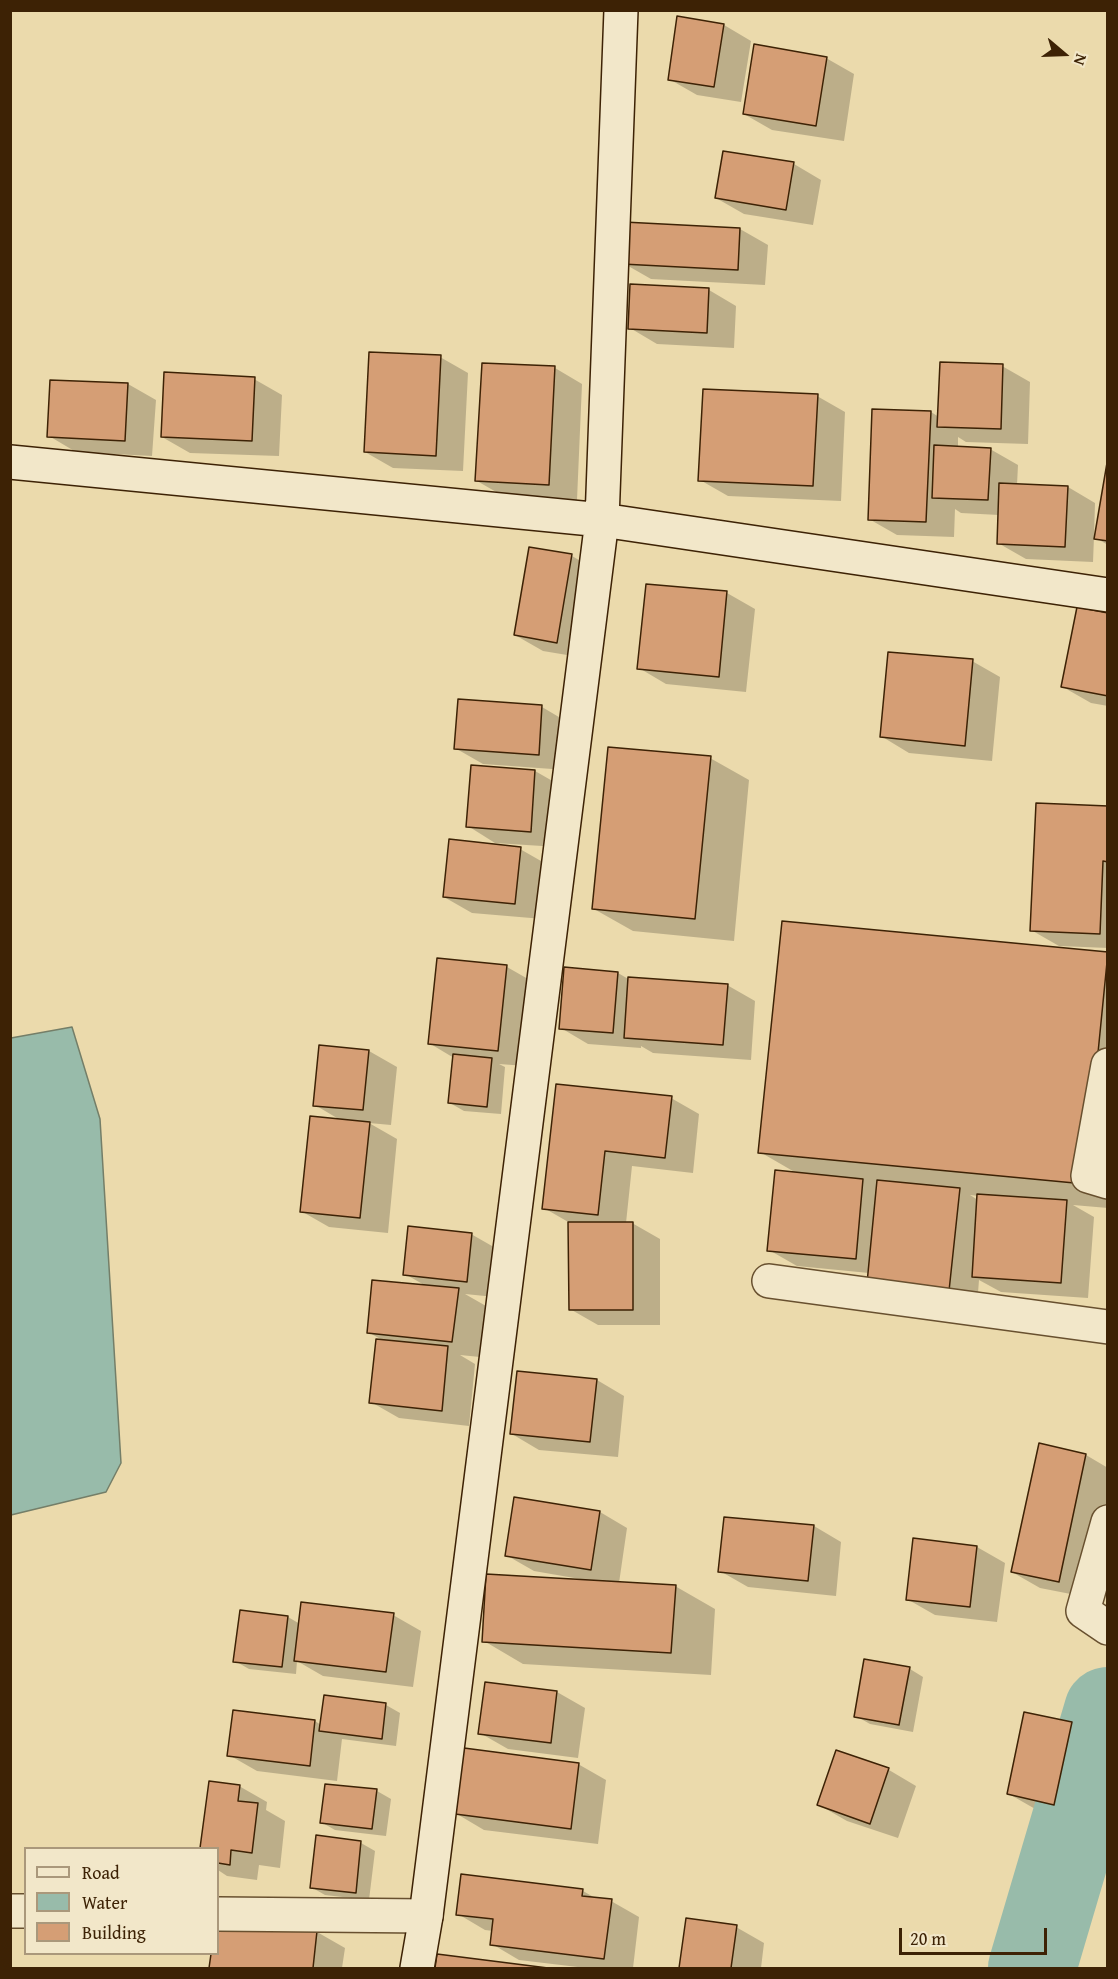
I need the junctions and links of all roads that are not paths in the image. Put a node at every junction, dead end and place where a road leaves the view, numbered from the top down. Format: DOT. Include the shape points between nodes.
graph roads {
  1 [pos="621,10"];
  2 [pos="10,462"];
  3 [pos="602,520"];
  4 [pos="1107,595"];
  5 [pos="1107,1065"];
  6 [pos="1107,1182"];
  7 [pos="769,1281"];
  8 [pos="1107,1328"];
  9 [pos="1107,1522"];
  10 [pos="1107,1628"];
  11 [pos="219,1914"];
  12 [pos="426,1916"];
  13 [pos="417,1968"];
  1 -- 3 [label="street"];
  2 -- 3 [label="street"];
  3 -- 4 [label="street"];
  3 -- 12 [label="street"];
  5 -- 6 [label="street" via="1088,1176"];
  7 -- 8 [label="street"];
  9 -- 10 [label="street" via="1083,1611"];
  11 -- 12 [label="street"];
  12 -- 13 [label="street"];
}
